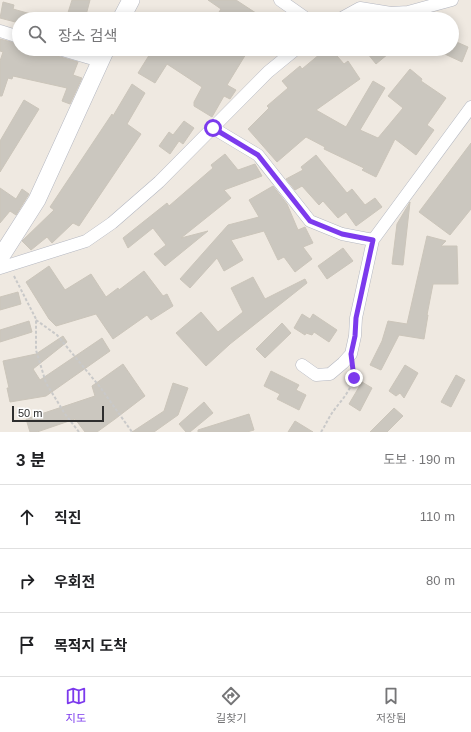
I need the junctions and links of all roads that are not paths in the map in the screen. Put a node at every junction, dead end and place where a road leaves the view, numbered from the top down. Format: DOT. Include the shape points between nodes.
graph roads {
  1 [pos="131,0"];
  2 [pos="280,0"];
  3 [pos="452,0"];
  4 [pos="125,12"];
  5 [pos="297,12"];
  6 [pos="353,12"];
  7 [pos="385,12"];
  8 [pos="408,12"];
  9 [pos="0,31"];
  10 [pos="12,35"];
  11 [pos="103,56"];
  12 [pos="287,56"];
  13 [pos="471,108"];
  14 [pos="213,128"];
  15 [pos="373,240"];
  16 [pos="3,264"];
  17 [pos="302,365"];
  1 -- 4 [label="street"];
  2 -- 5 [label="street"];
  3 -- 8 [label="street"];
  6 -- 7 [label="street" via="360,8"];
  9 -- 10 [label="street"];
  11 -- 16 [label="street" via="37,200"];
  12 -- 14 [label="street" via="268,72"];
  13 -- 15 [label="street"];
  14 -- 15 [label="street" via="258,155 310,221 342,234"];
  14 -- 16 [label="street" via="112,223 86,241"];
  15 -- 17 [label="street" via="351,354 330,374 316,375"];
}
